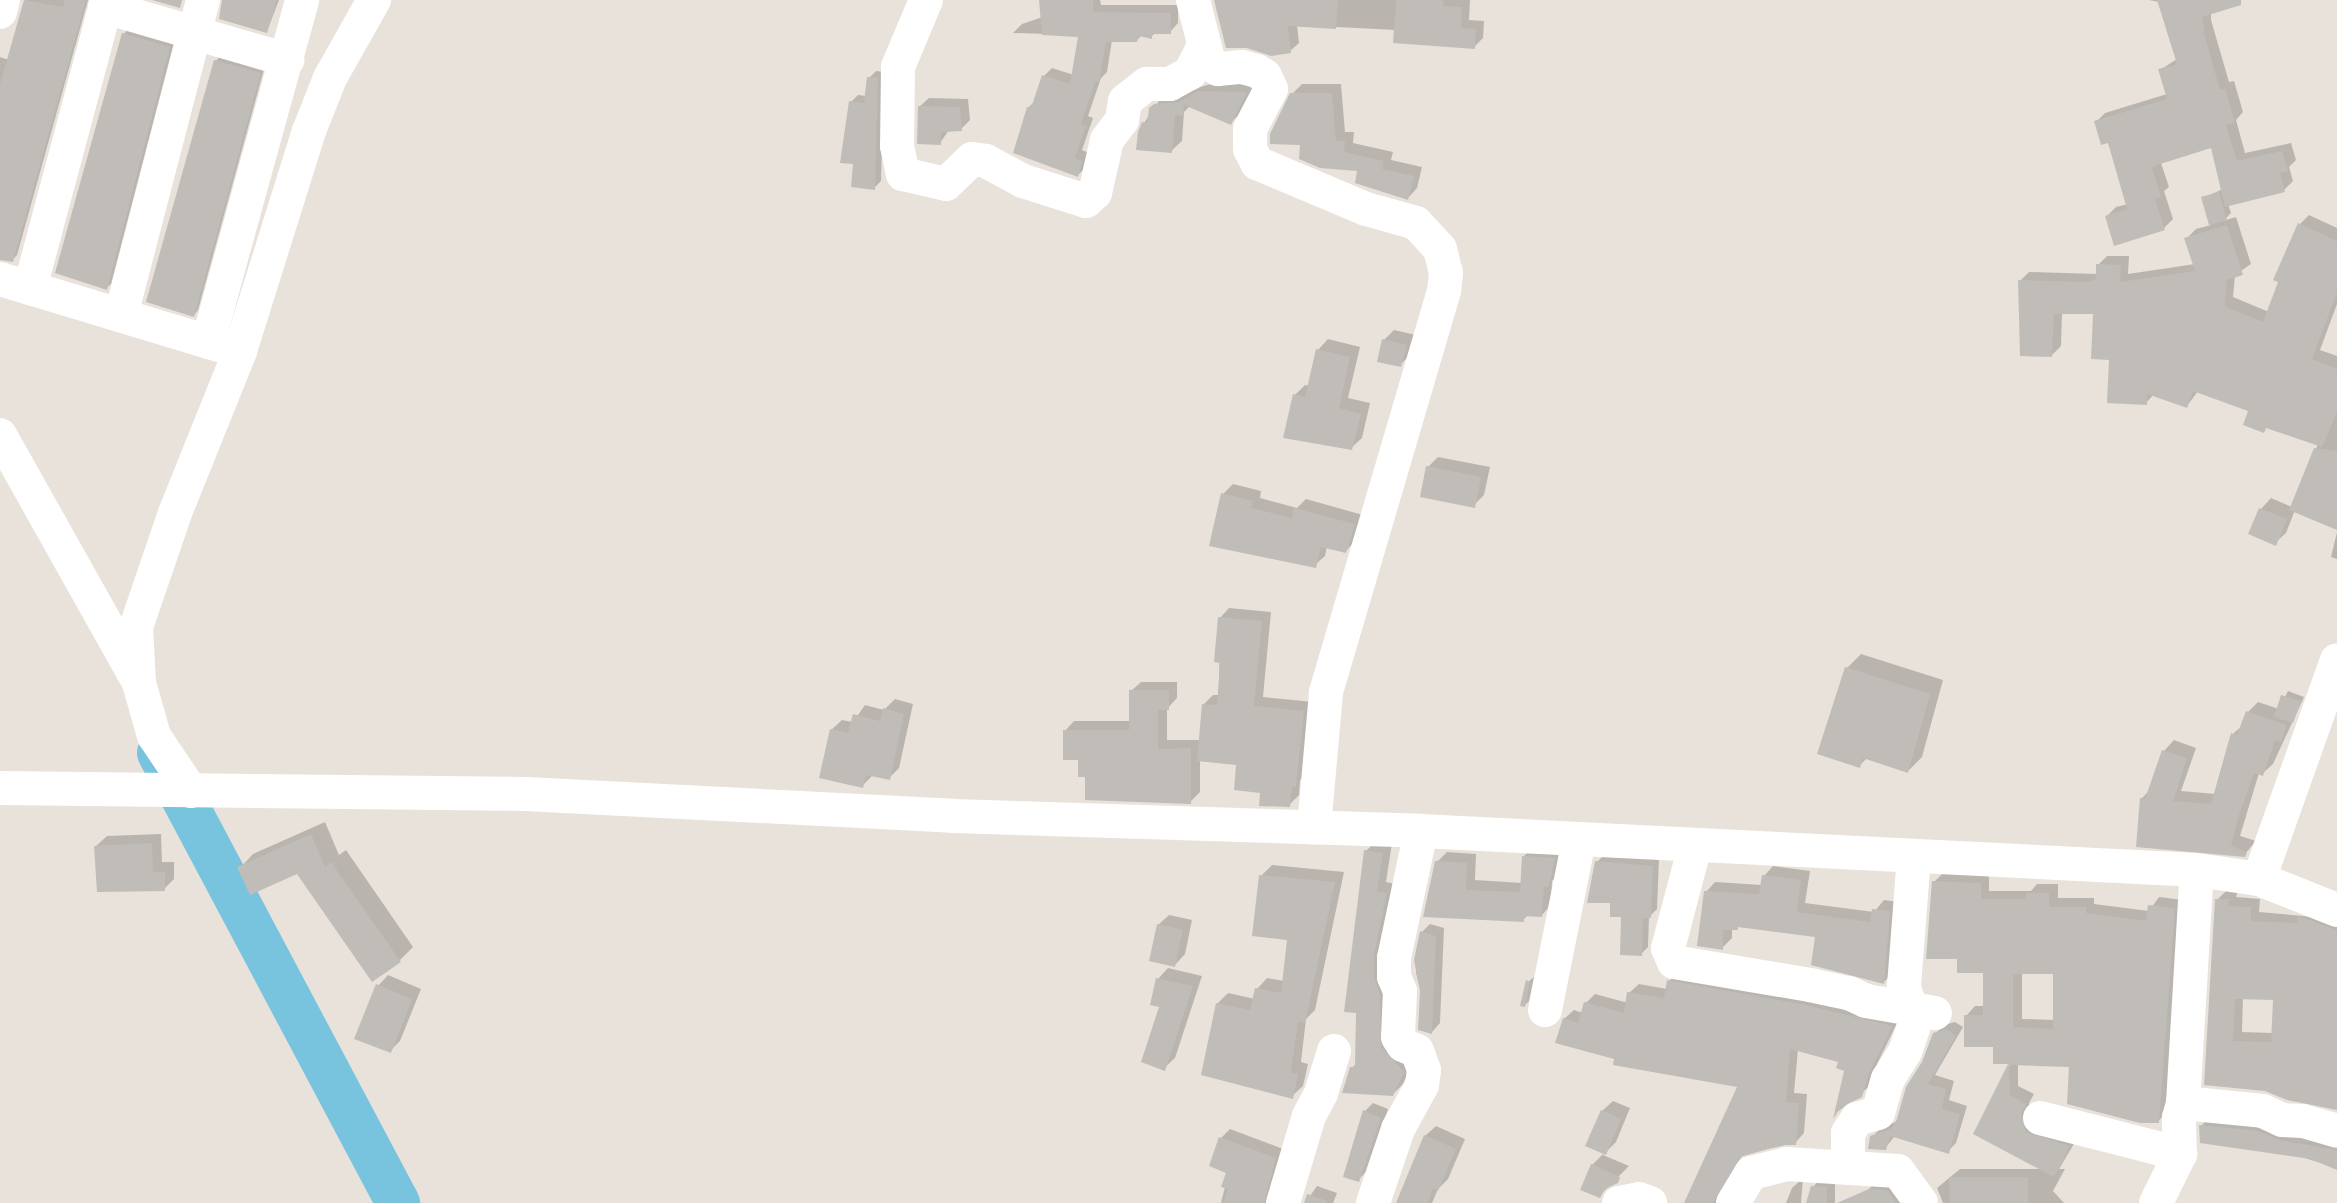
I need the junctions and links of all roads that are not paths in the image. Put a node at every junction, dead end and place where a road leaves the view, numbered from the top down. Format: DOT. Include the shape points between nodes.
graph roads {
  1 [pos="3,0"];
  2 [pos="203,0"];
  3 [pos="302,0"];
  4 [pos="374,0"];
  5 [pos="926,0"];
  6 [pos="1193,0"];
  7 [pos="106,3"];
  8 [pos="0,12"];
  9 [pos="194,33"];
  10 [pos="1204,45"];
  11 [pos="287,60"];
  12 [pos="15,283"];
  13 [pos="121,315"];
  14 [pos="224,347"];
  15 [pos="0,435"];
  16 [pos="2337,660"];
  17 [pos="139,683"];
  18 [pos="0,788"];
  19 [pos="189,791"];
  20 [pos="1314,827"];
  21 [pos="1421,831"];
  22 [pos="1579,840"];
  23 [pos="1695,846"];
  24 [pos="1914,857"];
  25 [pos="2197,870"];
  26 [pos="2259,879"];
  27 [pos="2337,910"];
  28 [pos="1545,1010"];
  29 [pos="1924,1010"];
  30 [pos="1334,1051"];
  31 [pos="2183,1103"];
  32 [pos="2040,1118"];
  33 [pos="2337,1131"];
  34 [pos="2180,1154"];
  35 [pos="1848,1168"];
  36 [pos="1283,1203"];
  37 [pos="1373,1203"];
  38 [pos="1619,1203"];
  39 [pos="1650,1203"];
  40 [pos="1733,1203"];
  41 [pos="1921,1203"];
  42 [pos="2156,1203"];
  1 -- 8 [label="street"];
  2 -- 9 [label="street"];
  3 -- 11 [label="street"];
  4 -- 14 [label="street" via="330,78"];
  5 -- 10 [label="street" via="898,67 897,146 903,174 946,184 972,159 1086,201 1095,193 1107,140 1122,120 1125,101 1147,84 1170,84 1190,73"];
  6 -- 10 [label="street"];
  7 -- 9 [label="street"];
  7 -- 12 [label="street"];
  9 -- 11 [label="street"];
  9 -- 13 [label="street"];
  10 -- 20 [label="street" via="1209,63 1218,69 1242,67 1265,76 1271,89 1250,129 1250,149 1257,163 1366,209 1416,223 1440,249 1446,273 1326,693"];
  11 -- 14 [label="street"];
  12 -- 13 [label="street"];
  13 -- 14 [label="street"];
  14 -- 17 [label="street" via="136,627"];
  15 -- 17 [label="street"];
  16 -- 26 [label="street"];
  17 -- 19 [label="street" via="154,736"];
  18 -- 19 [label="street"];
  19 -- 20 [label="street" via="525,794 952,816"];
  20 -- 21 [label="street"];
  21 -- 22 [label="street"];
  21 -- 37 [label="street" via="1394,977 1400,991 1398,1037 1417,1051 1424,1070"];
  22 -- 23 [label="street"];
  22 -- 28 [label="street"];
  23 -- 24 [label="street"];
  23 -- 29 [label="street" via="1668,948 1670,958"];
  24 -- 25 [label="street"];
  24 -- 29 [label="street" via="1904,986"];
  25 -- 26 [label="street"];
  25 -- 31 [label="street"];
  26 -- 27 [label="street"];
  29 -- 35 [label="street" via="1888,1079 1878,1113 1857,1119 1848,1133"];
  30 -- 36 [label="street"];
  31 -- 33 [label="street" via="2263,1111"];
  31 -- 34 [label="street"];
  32 -- 34 [label="street"];
  34 -- 42 [label="street"];
  35 -- 40 [label="street" via="1771,1166 1751,1173"];
  35 -- 41 [label="street" via="1898,1171"];
  38 -- 39 [label="street"];
}
